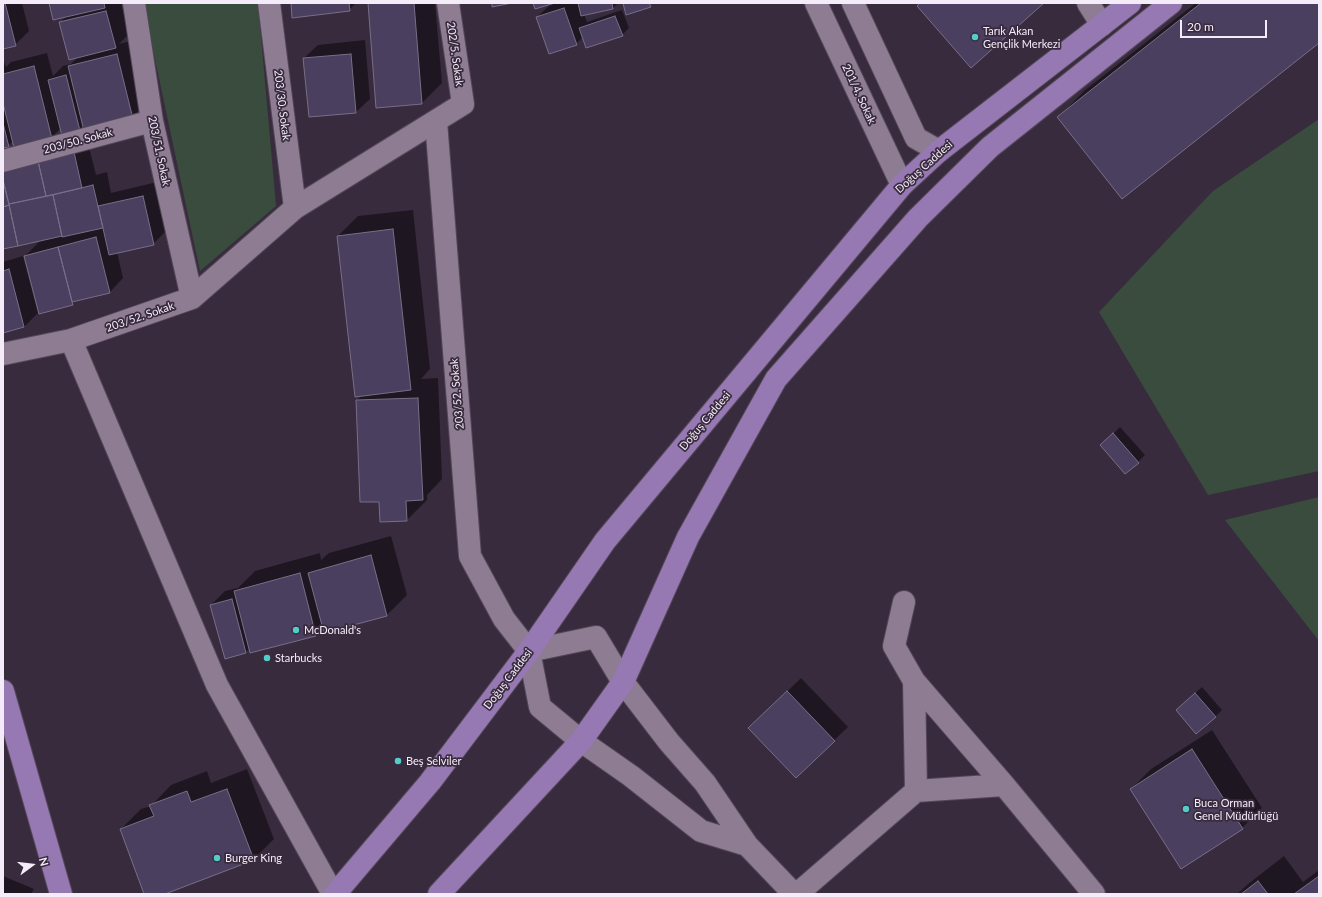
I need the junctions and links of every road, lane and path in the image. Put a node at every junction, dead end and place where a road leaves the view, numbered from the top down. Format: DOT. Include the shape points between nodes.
graph roads {
  1 [pos="134,3"];
  2 [pos="269,3"];
  3 [pos="448,3"];
  4 [pos="816,3"];
  5 [pos="853,3"];
  6 [pos="1088,3"];
  7 [pos="1130,3"];
  8 [pos="1171,3"];
  9 [pos="1102,25"];
  10 [pos="463,104"];
  11 [pos="152,121"];
  12 [pos="436,121"];
  13 [pos="939,151"];
  14 [pos="3,161"];
  15 [pos="902,185"];
  16 [pos="295,208"];
  17 [pos="192,298"];
  18 [pos="71,340"];
  19 [pos="3,354"];
  20 [pos="904,602"];
  21 [pos="529,651"];
  22 [pos="914,681"];
  23 [pos="623,682"];
  24 [pos="4,695"];
  25 [pos="581,741"];
  26 [pos="1004,785"];
  27 [pos="916,791"];
  28 [pos="748,845"];
  29 [pos="1083,890"];
  30 [pos="62,894"];
  31 [pos="334,894"];
  32 [pos="439,894"];
  33 [pos="794,894"];
  34 [pos="797,894"];
  1 -- 11 [label="street, 203/51. Sokak"];
  2 -- 16 [label="street, 203/30. Sokak"];
  3 -- 10 [label="street, 202/5. Sokak"];
  4 -- 15 [label="street, 201/4. Sokak"];
  5 -- 13 [label="street" via="916,138"];
  6 -- 9 [label="street"];
  7 -- 9 [label="main road, Doğuş Caddesi"];
  8 -- 23 [label="main road" via="990,147 918,218 776,379 688,537"];
  9 -- 13 [label="main road, Doğuş Caddesi"];
  10 -- 12 [label="street, 203/52. Sokak"];
  11 -- 14 [label="street, 203/50. Sokak"];
  11 -- 17 [label="street, 203/51. Sokak"];
  12 -- 16 [label="street, 203/52. Sokak"];
  12 -- 21 [label="street, 203/52. Sokak" via="470,556 504,619"];
  13 -- 15 [label="main road, Doğuş Caddesi"];
  15 -- 21 [label="main road, Doğuş Caddesi" via="605,541"];
  16 -- 17 [label="street, 203/52. Sokak"];
  17 -- 18 [label="street, 203/52. Sokak"];
  18 -- 19 [label="street, 203/52. Sokak"];
  18 -- 31 [label="street" via="217,685"];
  20 -- 22 [label="street" via="894,646"];
  21 -- 23 [label="street" via="596,637"];
  21 -- 25 [label="street" via="540,707"];
  21 -- 31 [label="main road, Doğuş Caddesi" via="430,782"];
  22 -- 26 [label="street"];
  22 -- 27 [label="street"];
  23 -- 25 [label="main road"];
  23 -- 28 [label="street" via="669,742 705,783"];
  24 -- 30 [label="main road"];
  25 -- 28 [label="street" via="701,831"];
  25 -- 32 [label="main road"];
  26 -- 27 [label="street"];
  26 -- 29 [label="street"];
  27 -- 34 [label="street"];
  28 -- 33 [label="street"];
}
